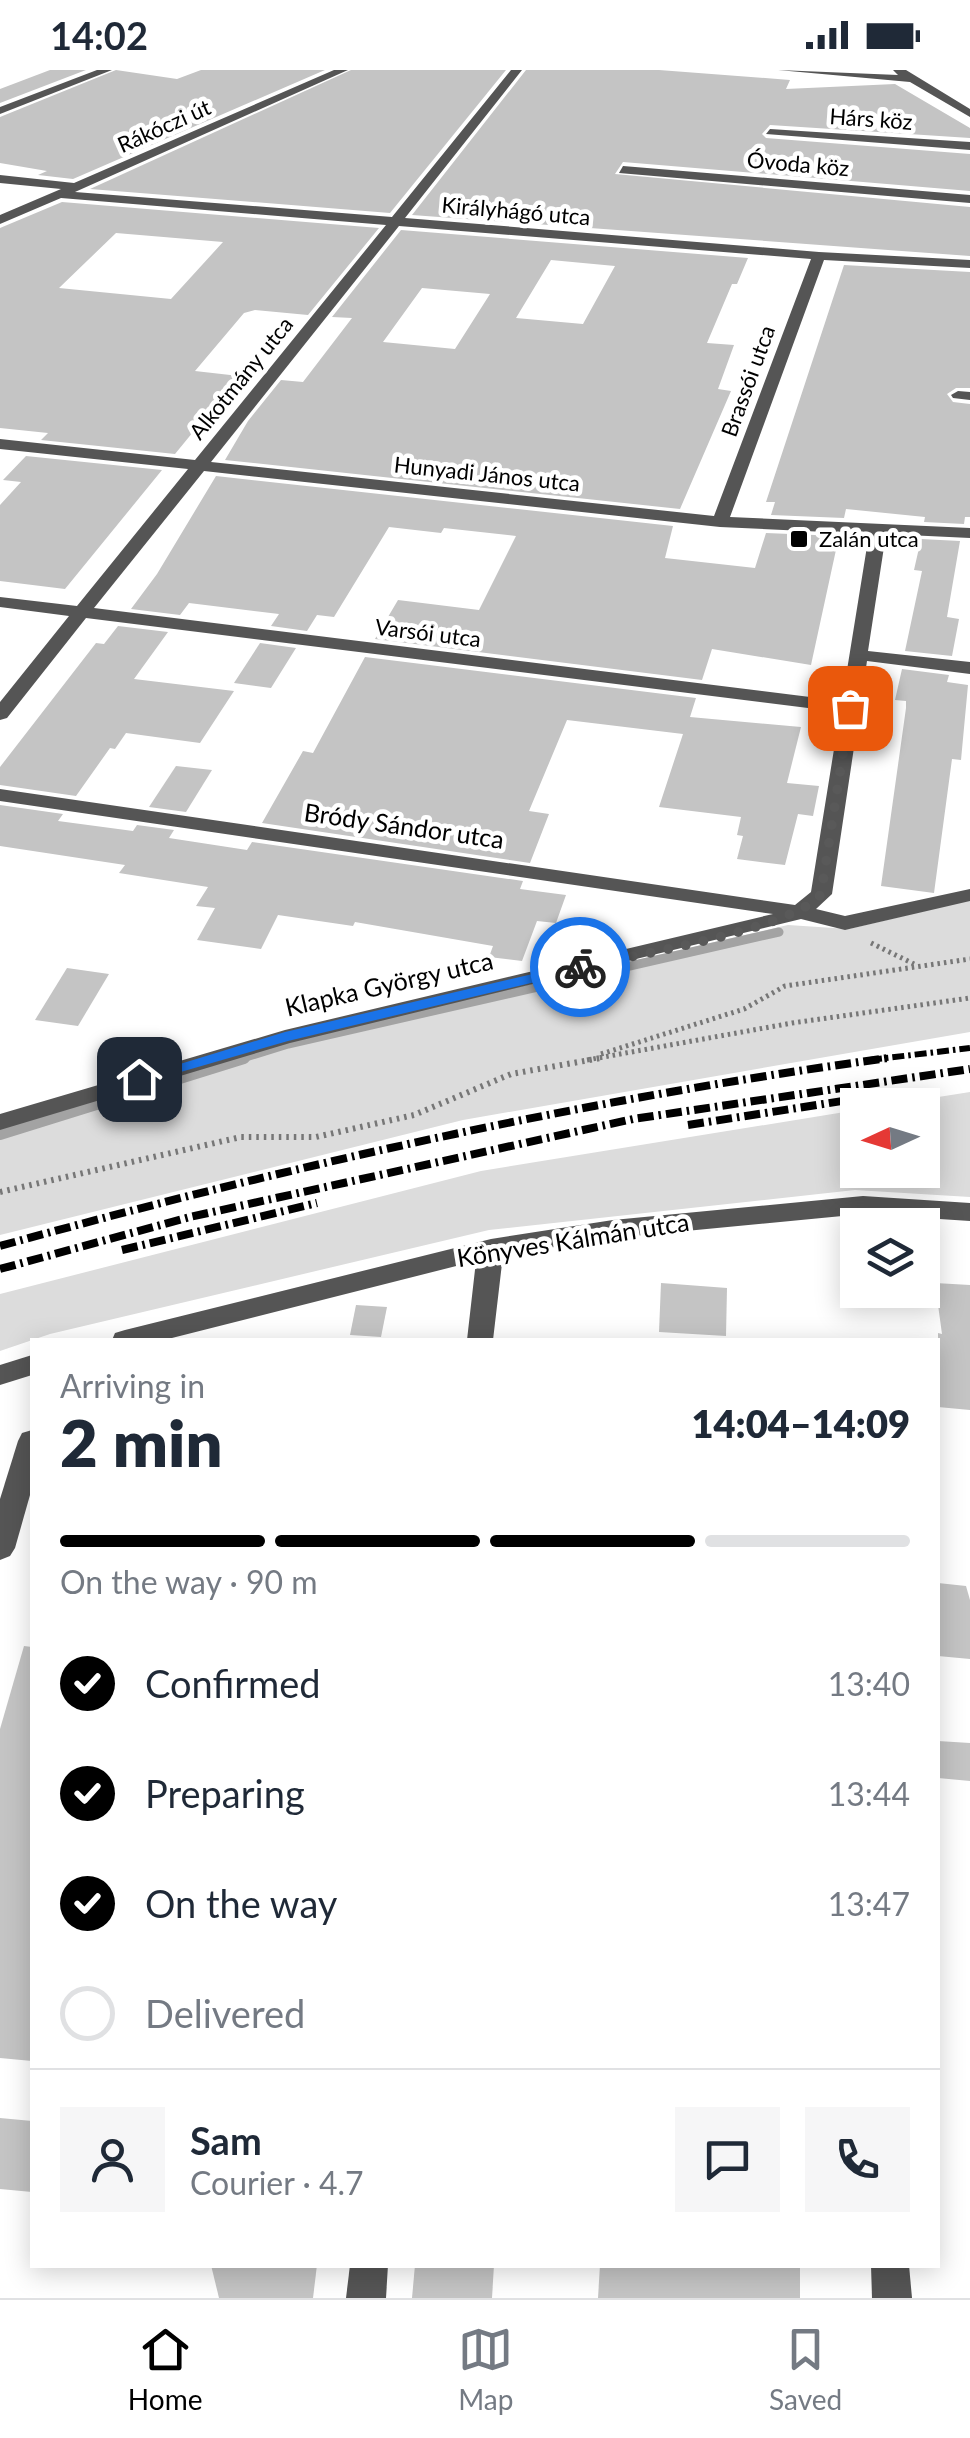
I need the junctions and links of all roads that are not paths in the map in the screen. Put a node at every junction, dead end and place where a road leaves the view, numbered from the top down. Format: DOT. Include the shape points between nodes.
graph roads {
  1 [pos="107,70"];
  2 [pos="343,70"];
  3 [pos="518,70"];
  4 [pos="783,70"];
  5 [pos="898,70"];
  6 [pos="912,79"];
  7 [pos="952,103"];
  8 [pos="970,104"];
  9 [pos="0,112"];
  10 [pos="970,114"];
  11 [pos="770,132"];
  12 [pos="970,146"];
  13 [pos="622,170"];
  14 [pos="0,180"];
  15 [pos="76,186"];
  16 [pos="60,194"];
  17 [pos="970,199"];
  18 [pos="0,220"];
  19 [pos="396,221"];
  20 [pos="819,256"];
  21 [pos="970,264"];
  22 [pos="0,444"];
  23 [pos="200,466"];
  24 [pos="720,522"];
  25 [pos="878,531"];
  26 [pos="970,533"];
  27 [pos="0,602"];
  28 [pos="82,612"];
  29 [pos="858,655"];
  30 [pos="970,668"];
  31 [pos="850,708"];
  32 [pos="0,714"];
  33 [pos="0,795"];
  34 [pos="970,894"];
  35 [pos="800,912"];
  36 [pos="0,1106"];
  37 [pos="29,1111"];
  38 [pos="0,1122"];
  39 [pos="970,1212"];
  40 [pos="491,1248"];
  41 [pos="133,1338"];
  42 [pos="480,1338"];
  43 [pos="30,1366"];
  44 [pos="0,1375"];
  45 [pos="30,1448"];
  46 [pos="0,1548"];
  47 [pos="370,2268"];
  48 [pos="890,2268"];
  49 [pos="366,2298"];
  50 [pos="892,2298"];
  1 -- 9 [label="street"];
  2 -- 15 [label="street, Rákóczi út"];
  3 -- 19 [label="street, Alkotmány utca"];
  4 -- 6 [label="street"];
  5 -- 6 [label="street"];
  6 -- 7 [label="street"];
  7 -- 8 [label="street"];
  7 -- 10 [label="street"];
  11 -- 12 [label="street, Hárs köz"];
  13 -- 17 [label="street, Óvoda köz"];
  14 -- 15 [label="street"];
  15 -- 16 [label="street, Rákóczi út"];
  16 -- 18 [label="street, Rákóczi út"];
  16 -- 19 [label="street, Királyhágó utca"];
  19 -- 20 [label="street, Királyhágó utca"];
  19 -- 23 [label="street, Alkotmány utca"];
  20 -- 21 [label="street, Királyhágó utca"];
  20 -- 24 [label="street, Brassói utca"];
  22 -- 23 [label="street, Hunyadi János utca"];
  23 -- 24 [label="street, Hunyadi János utca"];
  23 -- 28 [label="street, Alkotmány utca"];
  24 -- 25 [label="street, Hunyadi János utca"];
  25 -- 26 [label="street, Hunyadi János utca"];
  25 -- 29 [label="street"];
  27 -- 28 [label="street, Varsói utca"];
  28 -- 31 [label="street, Varsói utca"];
  28 -- 32 [label="street, Alkotmány utca"];
  29 -- 30 [label="street"];
  29 -- 31 [label="street"];
  31 -- 35 [label="street" via="821,894"];
  33 -- 35 [label="street, Bródy Sándor utca"];
  34 -- 35 [label="street, Klapka György utca" via="846,922"];
  35 -- 37 [label="street, Klapka György utca" via="285,1037"];
  36 -- 37 [label="street"];
  37 -- 38 [label="street, Klapka György utca"];
  39 -- 40 [label="street, Könyves Kálmán utca" via="863,1205"];
  40 -- 41 [label="street, Könyves Kálmán utca"];
  40 -- 42 [label="street"];
  43 -- 44 [label="street"];
  45 -- 46 [label="street"];
  47 -- 49 [label="street"];
  48 -- 50 [label="street"];
}
